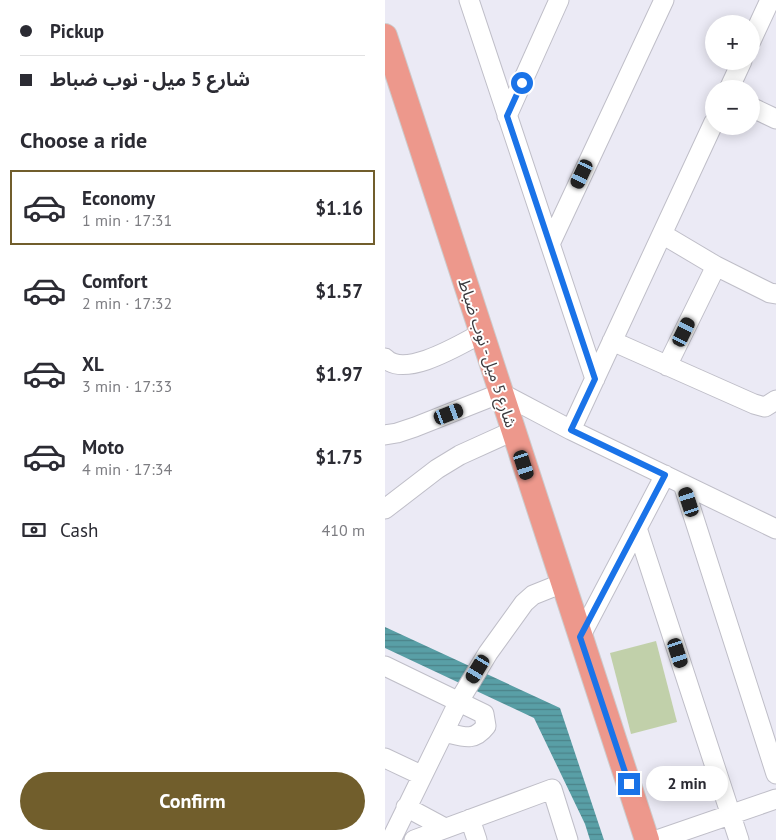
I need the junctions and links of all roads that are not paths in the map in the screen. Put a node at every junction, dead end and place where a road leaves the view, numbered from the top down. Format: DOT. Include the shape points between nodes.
graph roads {
  1 [pos="469,0"];
  2 [pos="559,0"];
  3 [pos="664,0"];
  4 [pos="771,1"];
  5 [pos="760,23"];
  6 [pos="385,36"];
  7 [pos="760,111"];
  8 [pos="507,116"];
  9 [pos="776,119"];
  10 [pos="708,135"];
  11 [pos="662,234"];
  12 [pos="550,244"];
  13 [pos="716,266"];
  14 [pos="776,294"];
  15 [pos="482,333"];
  16 [pos="612,341"];
  17 [pos="385,358"];
  18 [pos="667,366"];
  19 [pos="595,379"];
  20 [pos="501,393"];
  21 [pos="776,400"];
  22 [pos="571,430"];
  23 [pos="513,431"];
  24 [pos="385,435"];
  25 [pos="665,475"];
  26 [pos="683,484"];
  27 [pos="385,509"];
  28 [pos="637,528"];
  29 [pos="776,529"];
  30 [pos="563,583"];
  31 [pos="580,637"];
  32 [pos="385,666"];
  33 [pos="459,701"];
  34 [pos="444,732"];
  35 [pos="385,758"];
  36 [pos="776,774"];
  37 [pos="421,775"];
  38 [pos="776,800"];
  39 [pos="406,808"];
  40 [pos="731,814"];
  41 [pos="470,819"];
  42 [pos="445,828"];
  43 [pos="391,840"];
  44 [pos="414,840"];
  45 [pos="477,840"];
  46 [pos="568,840"];
  47 [pos="647,840"];
  48 [pos="657,840"];
  49 [pos="739,840"];
  1 -- 8 [label="street"];
  2 -- 8 [label="street"];
  3 -- 12 [label="street"];
  4 -- 5 [label="street"];
  6 -- 15 [label="main road, شارع 5 ميل - نوب ضباط"];
  7 -- 9 [label="street"];
  8 -- 12 [label="street"];
  10 -- 11 [label="street"];
  11 -- 13 [label="street"];
  11 -- 16 [label="street"];
  12 -- 19 [label="street"];
  13 -- 14 [label="street"];
  13 -- 18 [label="street"];
  15 -- 17 [label="street" via="420,363 409,365 389,362"];
  15 -- 20 [label="main road, شارع 5 ميل - نوب ضباط"];
  16 -- 18 [label="street"];
  16 -- 19 [label="street"];
  18 -- 21 [label="street" via="754,404 765,407"];
  19 -- 22 [label="street"];
  20 -- 22 [label="street"];
  20 -- 23 [label="main road, شارع 5 ميل - نوب ضباط"];
  20 -- 24 [label="street" via="415,427"];
  22 -- 25 [label="street"];
  23 -- 27 [label="street" via="437,469"];
  23 -- 30 [label="main road, شارع 5 ميل - نوب ضباط"];
  25 -- 26 [label="street"];
  25 -- 28 [label="street"];
  26 -- 29 [label="street"];
  26 -- 36 [label="street"];
  28 -- 31 [label="street"];
  28 -- 40 [label="street"];
  30 -- 31 [label="main road, شارع 5 ميل - نوب ضباط"];
  30 -- 33 [label="street" via="533,596 524,604 488,653"];
  31 -- 47 [label="main road, شارع 5 ميل - نوب ضباط"];
  32 -- 33 [label="street"];
  33 -- 34 [label="street"];
  33 -- 34 [label="street" via="484,714 486,726 479,735 467,738"];
  34 -- 37 [label="street"];
  35 -- 37 [label="street"];
  37 -- 39 [label="street"];
  38 -- 40 [label="street"];
  39 -- 42 [label="street"];
  39 -- 43 [label="street"];
  40 -- 48 [label="street"];
  40 -- 49 [label="street"];
  41 -- 42 [label="street"];
  41 -- 45 [label="street"];
  41 -- 46 [label="street" via="551,789"];
  42 -- 44 [label="street"];
}
